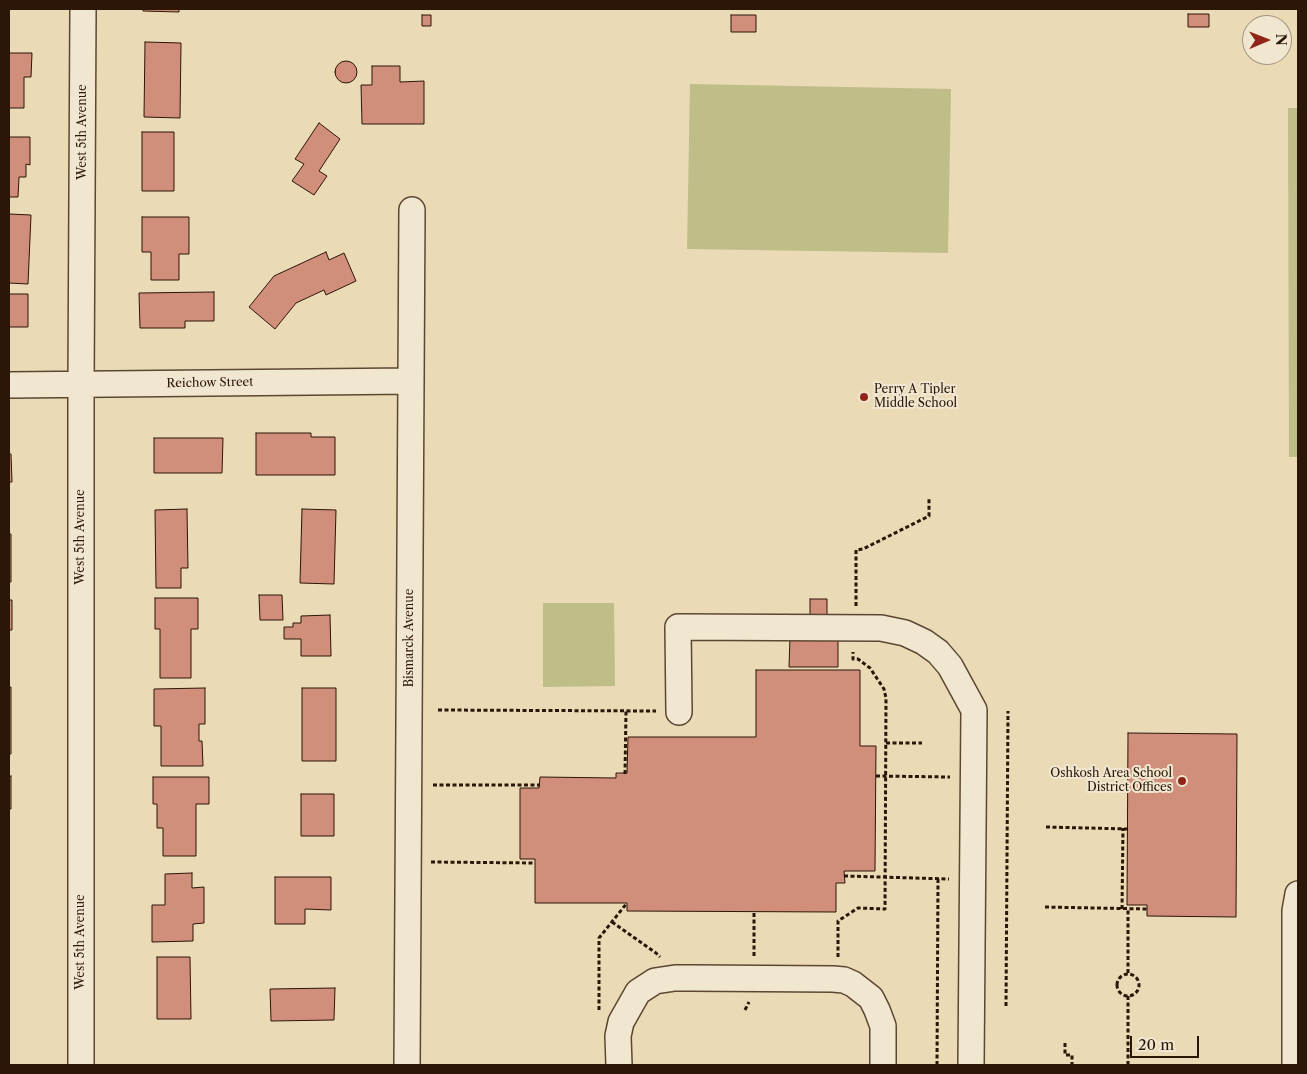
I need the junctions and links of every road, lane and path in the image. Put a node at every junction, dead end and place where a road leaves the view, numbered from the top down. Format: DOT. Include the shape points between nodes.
graph roads {
  1 [pos="83,9"];
  2 [pos="412,210"];
  3 [pos="411,381"];
  4 [pos="81,385"];
  5 [pos="9,386"];
  6 [pos="929,499"];
  7 [pos="856,627"];
  8 [pos="438,710"];
  9 [pos="626,711"];
  10 [pos="1008,711"];
  11 [pos="679,712"];
  12 [pos="922,743"];
  13 [pos="886,744"];
  14 [pos="625,774"];
  15 [pos="876,776"];
  16 [pos="886,776"];
  17 [pos="973,777"];
  18 [pos="409,785"];
  19 [pos="540,785"];
  20 [pos="1046,827"];
  21 [pos="409,862"];
  22 [pos="535,863"];
  23 [pos="844,876"];
  24 [pos="885,878"];
  25 [pos="938,879"];
  26 [pos="973,879"];
  27 [pos="1298,894"];
  28 [pos="627,903"];
  29 [pos="1045,907"];
  30 [pos="1122,908"];
  31 [pos="1128,909"];
  32 [pos="1147,909"];
  33 [pos="612,922"];
  34 [pos="838,958"];
  35 [pos="661,960"];
  36 [pos="1128,974"];
  37 [pos="1128,996"];
  38 [pos="1006,1006"];
  39 [pos="599,1013"];
  40 [pos="1065,1043"];
  41 [pos="81,1065"];
  42 [pos="407,1065"];
  43 [pos="619,1065"];
  44 [pos="883,1065"];
  45 [pos="937,1065"];
  46 [pos="971,1065"];
  47 [pos="1072,1065"];
  48 [pos="1128,1065"];
  49 [pos="1295,1065"];
  1 -- 4 [label="street, West 5th Avenue"];
  2 -- 3 [label="street, Bismarck Avenue"];
  3 -- 4 [label="street, Reichow Street"];
  3 -- 18 [label="street, Bismarck Avenue"];
  4 -- 5 [label="street, Reichow Street"];
  4 -- 41 [label="street, West 5th Avenue"];
  6 -- 7 [label="path" via="930,516 856,550"];
  7 -- 11 [label="street" via="678,628"];
  7 -- 13 [label="path" via="853,659 870,668 884,689"];
  7 -- 17 [label="street" via="881,628 915,637 938,652 950,666 974,710"];
  8 -- 9 [label="path"];
  9 -- 11 [label="path"];
  9 -- 14 [label="path"];
  10 -- 38 [label="path"];
  12 -- 13 [label="path"];
  13 -- 16 [label="path"];
  15 -- 16 [label="path"];
  16 -- 17 [label="path"];
  16 -- 24 [label="path"];
  17 -- 26 [label="street"];
  18 -- 19 [label="path"];
  18 -- 21 [label="street, Bismarck Avenue"];
  20 -- 30 [label="path" via="1125,829"];
  21 -- 22 [label="path"];
  21 -- 42 [label="street, Bismarck Avenue"];
  23 -- 24 [label="path"];
  24 -- 25 [label="path"];
  24 -- 34 [label="path" via="885,909 858,908 838,921"];
  25 -- 26 [label="path"];
  25 -- 45 [label="path"];
  26 -- 46 [label="street"];
  27 -- 49 [label="street" via="1294,926"];
  28 -- 33 [label="path"];
  29 -- 30 [label="path"];
  30 -- 31 [label="path"];
  31 -- 32 [label="path"];
  31 -- 36 [label="path"];
  33 -- 35 [label="path"];
  33 -- 39 [label="path" via="599,938"];
  36 -- 37 [label="path" via="1138,979 1139,987 1135,994"];
  36 -- 37 [label="path" via="1118,978 1116,985 1121,994"];
  37 -- 48 [label="path"];
  40 -- 47 [label="path" via="1065,1055 1072,1055"];
  43 -- 44 [label="street" via="621,1022 638,992 655,981 690,978 833,979 853,984 871,998 878,1010 883,1026"];
}
